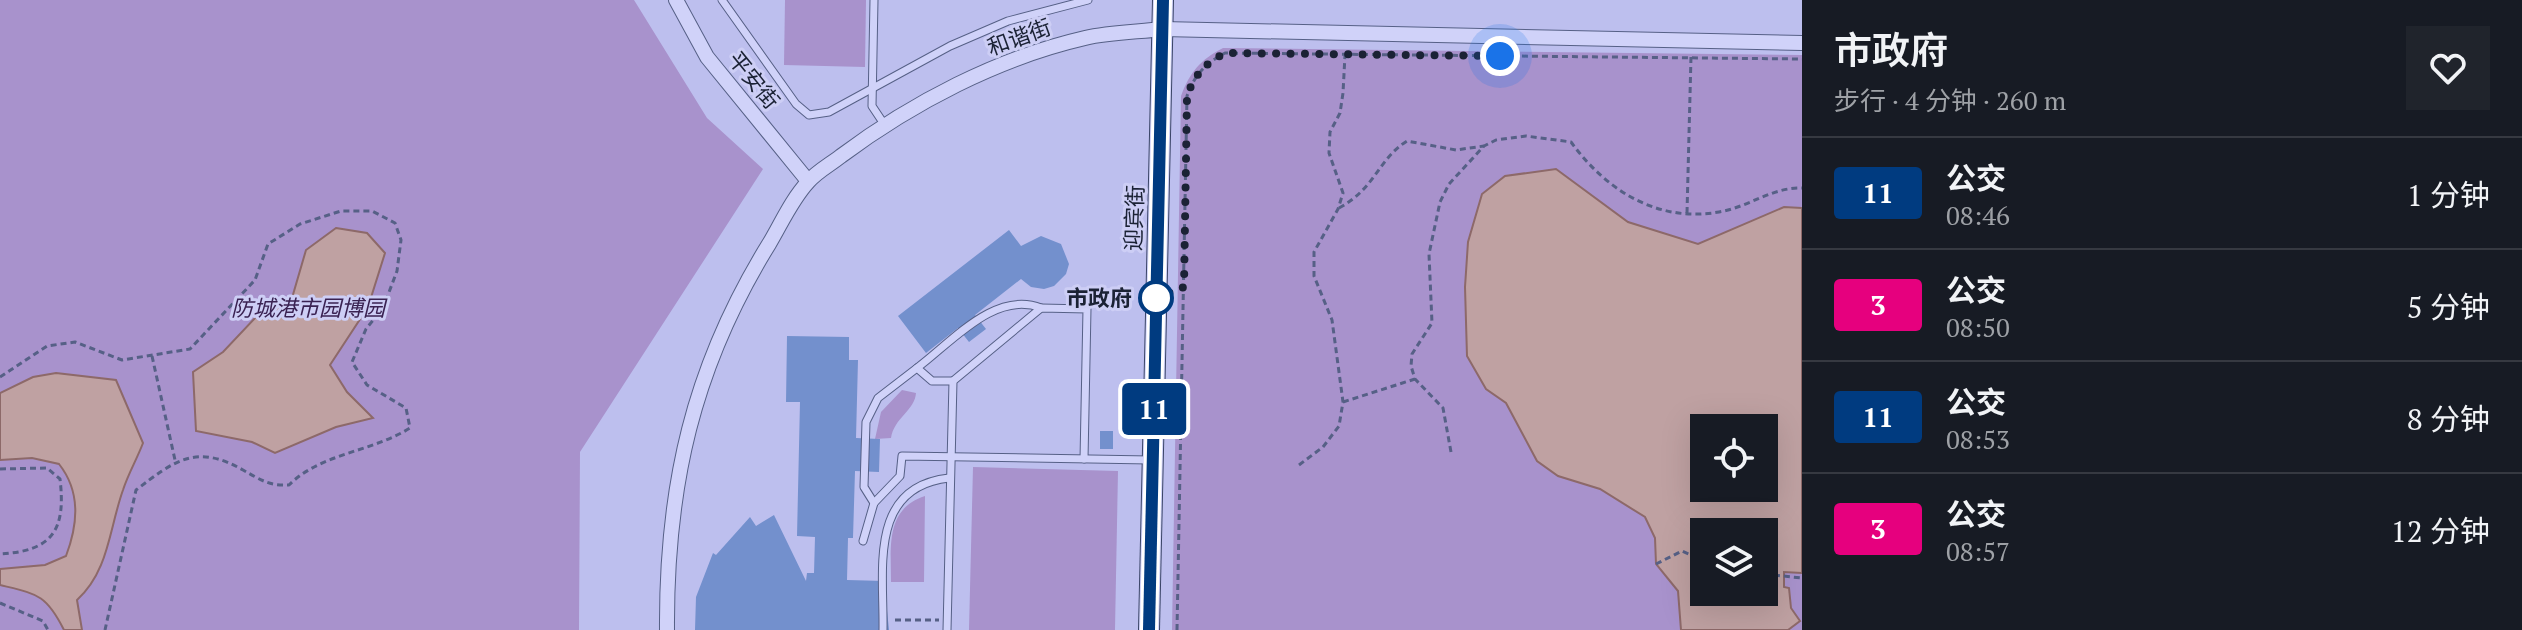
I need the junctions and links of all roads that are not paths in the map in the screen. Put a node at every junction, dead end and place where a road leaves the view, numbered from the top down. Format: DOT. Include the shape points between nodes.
graph roads {
  1 [pos="676,0"];
  2 [pos="722,0"];
  3 [pos="874,0"];
  4 [pos="1088,0"];
  5 [pos="1163,0"];
  6 [pos="1163,29"];
  7 [pos="1802,43"];
  8 [pos="872,90"];
  9 [pos="884,124"];
  10 [pos="808,181"];
  11 [pos="1041,308"];
  12 [pos="917,368"];
  13 [pos="953,381"];
  14 [pos="950,457"];
  15 [pos="1084,459"];
  16 [pos="1153,460"];
  17 [pos="949,478"];
  18 [pos="874,503"];
  19 [pos="863,541"];
  20 [pos="667,630"];
  21 [pos="883,630"];
  22 [pos="947,630"];
  23 [pos="1149,630"];
  1 -- 10 [label="street, 平安街" via="707,57"];
  2 -- 8 [label="lane" via="809,115 829,112"];
  3 -- 8 [label="lane"];
  4 -- 8 [label="lane" via="1008,21"];
  5 -- 6 [label="main road, 迎宾街"];
  6 -- 7 [label="street, 和谐街"];
  6 -- 9 [label="street, 和谐街" via="1087,37 1008,61"];
  6 -- 16 [label="main road, 迎宾街"];
  8 -- 9 [label="lane" via="872,106"];
  9 -- 10 [label="street, 和谐街"];
  10 -- 20 [label="street, 和谐街" via="747,280 695,397 675,498 666,576"];
  11 -- 12 [label="lane" via="1018,302 999,306"];
  11 -- 13 [label="lane"];
  11 -- 15 [label="lane" via="1087,309"];
  12 -- 13 [label="lane" via="932,381"];
  12 -- 18 [label="lane" via="878,398 866,422 864,487"];
  13 -- 14 [label="lane"];
  14 -- 15 [label="lane"];
  14 -- 17 [label="lane"];
  14 -- 18 [label="lane" via="902,456 900,476"];
  15 -- 16 [label="lane"];
  16 -- 23 [label="main road, 迎宾街"];
  17 -- 21 [label="lane" via="907,492 891,513 884,543"];
  17 -- 22 [label="lane"];
  18 -- 19 [label="lane"];
}
